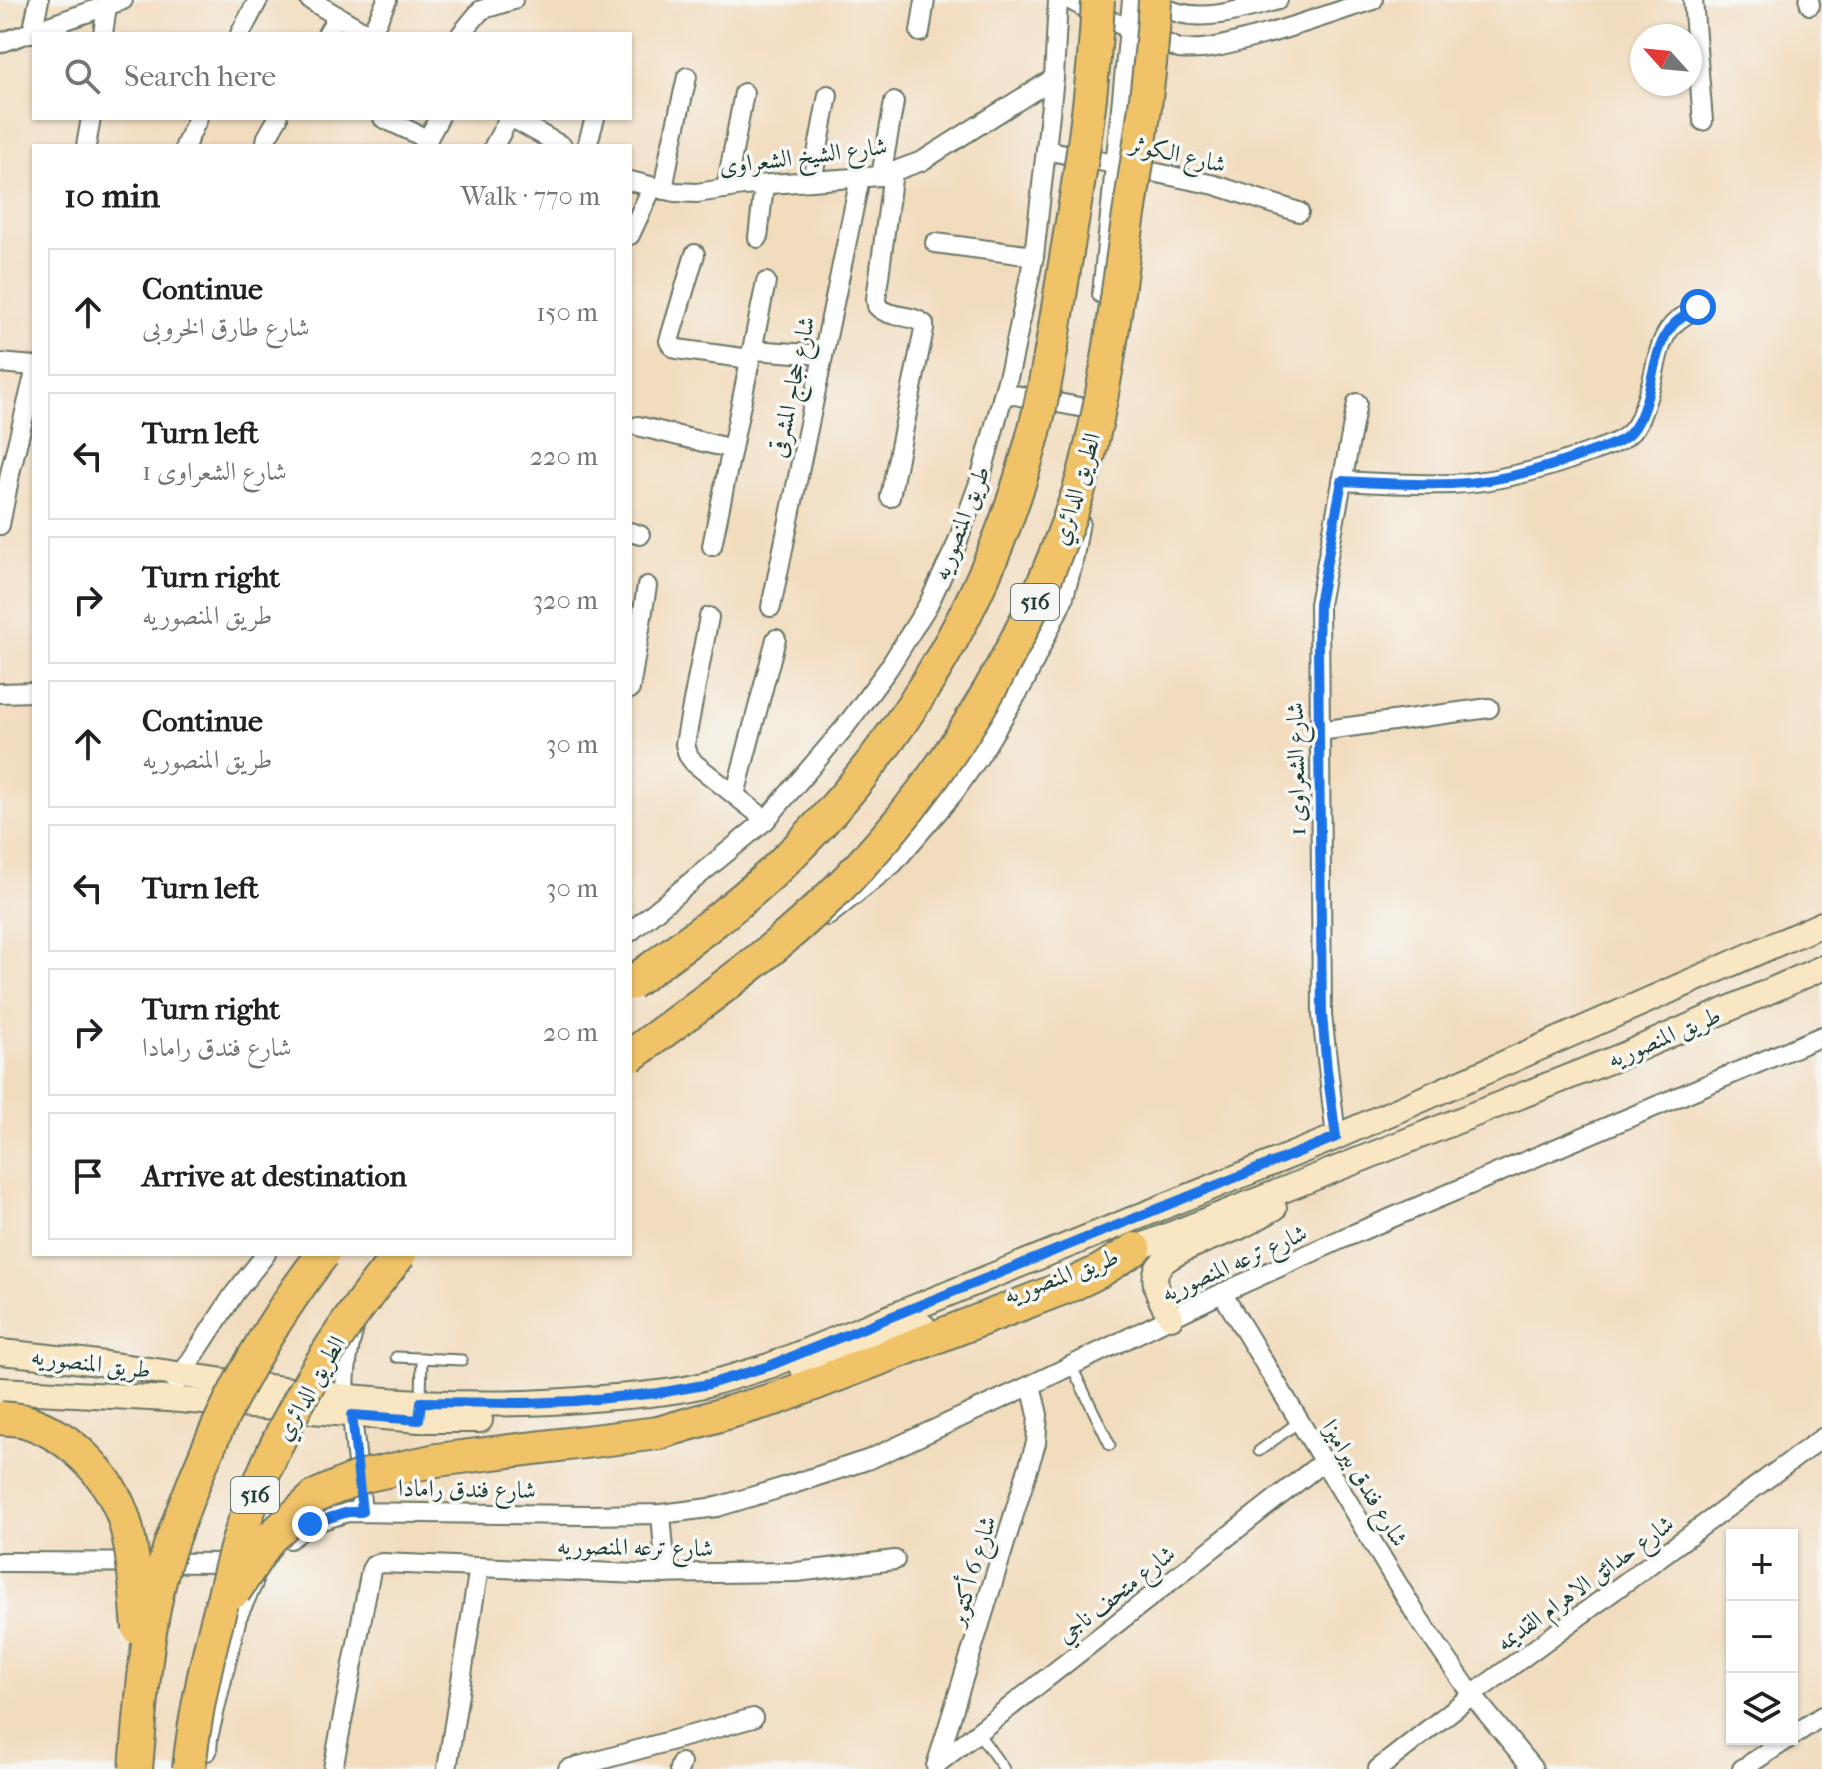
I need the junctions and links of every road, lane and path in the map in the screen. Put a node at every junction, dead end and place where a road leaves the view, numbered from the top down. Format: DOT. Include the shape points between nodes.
graph roads {
  1 [pos="39,0"];
  2 [pos="258,0"];
  3 [pos="310,0"];
  4 [pos="387,0"];
  5 [pos="513,0"];
  6 [pos="925,0"];
  7 [pos="1058,0"];
  8 [pos="1070,0"];
  9 [pos="1098,0"];
  10 [pos="1132,0"];
  11 [pos="1143,0"];
  12 [pos="1278,0"];
  13 [pos="1373,0"];
  14 [pos="1693,0"];
  15 [pos="116,2"];
  16 [pos="1238,5"];
  17 [pos="1166,6"];
  18 [pos="338,16"];
  19 [pos="1129,28"];
  20 [pos="32,32"];
  21 [pos="35,32"];
  22 [pos="104,32"];
  23 [pos="241,32"];
  24 [pos="328,32"];
  25 [pos="366,32"];
  26 [pos="371,32"];
  27 [pos="463,32"];
  28 [pos="920,32"];
  29 [pos="32,33"];
  30 [pos="0,43"];
  31 [pos="1174,46"];
  32 [pos="687,77"];
  33 [pos="1054,78"];
  34 [pos="744,93"];
  35 [pos="828,95"];
  36 [pos="894,102"];
  37 [pos="91,120"];
  38 [pos="197,120"];
  39 [pos="277,120"];
  40 [pos="387,120"];
  41 [pos="438,120"];
  42 [pos="510,120"];
  43 [pos="594,120"];
  44 [pos="1703,121"];
  45 [pos="534,124"];
  46 [pos="426,142"];
  47 [pos="86,144"];
  48 [pos="186,144"];
  49 [pos="265,144"];
  50 [pos="495,144"];
  51 [pos="559,144"];
  52 [pos="588,144"];
  53 [pos="1046,150"];
  54 [pos="1115,165"];
  55 [pos="887,174"];
  56 [pos="860,178"];
  57 [pos="812,181"];
  58 [pos="632,182"];
  59 [pos="764,185"];
  60 [pos="658,189"];
  61 [pos="726,189"];
  62 [pos="1299,212"];
  63 [pos="632,232"];
  64 [pos="758,238"];
  65 [pos="935,243"];
  66 [pos="695,254"];
  67 [pos="1034,256"];
  68 [pos="766,282"];
  69 [pos="1698,307"];
  70 [pos="751,354"];
  71 [pos="823,355"];
  72 [pos="0,363"];
  73 [pos="32,366"];
  74 [pos="32,384"];
  75 [pos="1004,393"];
  76 [pos="1357,403"];
  77 [pos="1090,409"];
  78 [pos="638,426"];
  79 [pos="732,449"];
  80 [pos="1342,481"];
  81 [pos="890,497"];
  82 [pos="0,525"];
  83 [pos="712,546"];
  84 [pos="647,586"];
  85 [pos="771,607"];
  86 [pos="709,617"];
  87 [pos="776,639"];
  88 [pos="632,656"];
  89 [pos="32,692"];
  90 [pos="0,693"];
  91 [pos="1489,708"];
  92 [pos="1319,731"];
  93 [pos="735,795"];
  94 [pos="766,820"];
  95 [pos="1822,924"];
  96 [pos="632,930"];
  97 [pos="1822,968"];
  98 [pos="632,983"];
  99 [pos="1822,1036"];
  100 [pos="632,1055"];
  101 [pos="632,1062"];
  102 [pos="1336,1137"];
  103 [pos="1307,1182"];
  104 [pos="1135,1249"];
  105 [pos="264,1256"];
  106 [pos="321,1256"];
  107 [pos="400,1256"];
  108 [pos="400,1256"];
  109 [pos="1222,1293"];
  110 [pos="1171,1317"];
  111 [pos="0,1352"];
  112 [pos="396,1357"];
  113 [pos="422,1358"];
  114 [pos="462,1360"];
  115 [pos="1071,1365"];
  116 [pos="181,1374"];
  117 [pos="1031,1385"];
  118 [pos="0,1390"];
  119 [pos="168,1399"];
  120 [pos="348,1406"];
  121 [pos="420,1411"];
  122 [pos="0,1418"];
  123 [pos="1300,1421"];
  124 [pos="1822,1438"];
  125 [pos="1110,1445"];
  126 [pos="1259,1451"];
  127 [pos="1324,1461"];
  128 [pos="362,1512"];
  129 [pos="661,1514"];
  130 [pos="895,1560"];
  131 [pos="0,1562"];
  132 [pos="266,1563"];
  133 [pos="479,1567"];
  134 [pos="666,1574"];
  135 [pos="212,1638"];
  136 [pos="144,1676"];
  137 [pos="1472,1695"];
  138 [pos="1822,1716"];
  139 [pos="753,1718"];
  140 [pos="1798,1732"];
  141 [pos="978,1733"];
  142 [pos="1779,1745"];
  143 [pos="936,1766"];
  144 [pos="136,1769"];
  145 [pos="189,1769"];
  146 [pos="205,1769"];
  147 [pos="333,1769"];
  148 [pos="447,1769"];
  149 [pos="568,1769"];
  150 [pos="1004,1769"];
  151 [pos="1378,1769"];
  152 [pos="1533,1769"];
  153 [pos="1742,1769"];
  1 -- 20 [label="street"];
  2 -- 23 [label="street"];
  3 -- 18 [label="street"];
  4 -- 26 [label="street"];
  5 -- 27 [label="street" via="481,10"];
  6 -- 28 [label="street"];
  7 -- 33 [label="street, طريق المنصوريه"];
  8 -- 19 [label="street"];
  9 -- 98 [label="highway, 516, bridge" via="1087,129 1046,377 1028,454 966,614 916,700 819,825 717,920"];
  10 -- 19 [label="street"];
  11 -- 17 [label="street"];
  12 -- 16 [label="street"];
  13 -- 31 [label="street" via="1217,48"];
  14 -- 44 [label="street"];
  15 -- 21 [label="street"];
  15 -- 22 [label="street"];
  16 -- 17 [label="street" via="1202,15"];
  17 -- 31 [label="street"];
  17 -- 100 [label="highway, الطريق الدائري / 516, bridge" via="1149,76 1103,394 1076,498 1031,613 955,747 859,868 744,972"];
  18 -- 24 [label="street"];
  18 -- 25 [label="street"];
  19 -- 31 [label="street"];
  19 -- 54 [label="street"];
  29 -- 30 [label="street"];
  32 -- 60 [label="street"];
  33 -- 53 [label="street, طريق المنصوريه"];
  33 -- 55 [label="street, شارع الشيخ الشعراوى" via="922,161"];
  34 -- 61 [label="street"];
  35 -- 57 [label="street"];
  36 -- 55 [label="street"];
  37 -- 47 [label="street"];
  38 -- 48 [label="street"];
  39 -- 49 [label="street"];
  40 -- 46 [label="street"];
  41 -- 46 [label="street"];
  42 -- 50 [label="street"];
  43 -- 52 [label="street"];
  45 -- 51 [label="street"];
  53 -- 54 [label="street, شارع الكوثر"];
  53 -- 67 [label="street, طريق المنصوريه"];
  54 -- 62 [label="street, شارع الكوثر" via="1215,185"];
  54 -- 77 [label="street"];
  55 -- 56 [label="street, شارع الشيخ الشعراوى"];
  55 -- 81 [label="street" via="877,306 924,324"];
  56 -- 57 [label="street, شارع الشيخ الشعراوى"];
  56 -- 71 [label="street, شارع حجاج المشرقى"];
  57 -- 59 [label="street, شارع الشيخ الشعراوى"];
  58 -- 60 [label="street, شارع الشيخ الشعراوى"];
  59 -- 61 [label="street, شارع الشيخ الشعراوى"];
  59 -- 64 [label="street"];
  60 -- 61 [label="street, شارع الشيخ الشعراوى"];
  60 -- 63 [label="street"];
  65 -- 67 [label="street"];
  66 -- 70 [label="street" via="669,341 677,349"];
  67 -- 75 [label="street, طريق المنصوريه"];
  68 -- 70 [label="street"];
  69 -- 80 [label="street" via="1666,335 1638,421 1619,441 1560,464 1473,482"];
  70 -- 71 [label="street"];
  70 -- 79 [label="street"];
  71 -- 85 [label="street, شارع حجاج المشرقى"];
  72 -- 73 [label="street"];
  74 -- 82 [label="street"];
  75 -- 77 [label="street"];
  75 -- 94 [label="street, طريق المنصوريه" via="980,480 928,605 845,727"];
  76 -- 80 [label="street, شارع الشعراوى 1"];
  77 -- 101 [label="street" via="1079,534 1063,600 1025,681 979,757 893,864"];
  78 -- 79 [label="street"];
  79 -- 83 [label="street"];
  80 -- 92 [label="street, شارع الشعراوى 1" via="1319,604"];
  84 -- 88 [label="street"];
  86 -- 93 [label="street" via="685,744 694,763"];
  87 -- 93 [label="street"];
  89 -- 90 [label="street"];
  91 -- 92 [label="street"];
  92 -- 102 [label="street, شارع الشعراوى 1" via="1322,1015"];
  93 -- 94 [label="street"];
  94 -- 96 [label="street, طريق المنصوريه"];
  95 -- 102 [label="main road, طريق المنصوريه"];
  97 -- 103 [label="main road, طريق المنصوريه" via="1624,1055"];
  99 -- 109 [label="street, شارع ترعه المنصوريه"];
  102 -- 121 [label="main road, طريق المنصوريه" via="769,1366 709,1384 575,1401"];
  103 -- 104 [label="main road, طريق المنصوريه"];
  103 -- 110 [label="main road" via="1255,1219 1166,1260 1155,1280"];
  104 -- 121 [label="main road, طريق المنصوريه" via="767,1382 673,1406 508,1419"];
  104 -- 135 [label="highway, bridge" via="1071,1285 778,1398 658,1433 437,1460 359,1477 316,1496 269,1539 233,1593"];
  105 -- 116 [label="street, طريق المنصوريه"];
  106 -- 136 [label="highway, 516, bridge" via="248,1366 206,1448 156,1597"];
  107 -- 120 [label="street" via="357,1320 345,1370"];
  108 -- 135 [label="highway, الطريق الدائري / 516, bridge" via="333,1343 296,1406 242,1528"];
  109 -- 110 [label="street, شارع ترعه المنصوريه"];
  109 -- 123 [label="street, شارع فندق بيراميزا"];
  110 -- 115 [label="street, شارع ترعه المنصوريه"];
  111 -- 116 [label="main road, طريق المنصوريه"];
  112 -- 113 [label="lane"];
  113 -- 114 [label="lane"];
  113 -- 121 [label="lane"];
  115 -- 117 [label="street, شارع ترعه المنصوريه"];
  115 -- 125 [label="lane"];
  116 -- 119 [label="street, طريق المنصوريه"];
  116 -- 120 [label="main road, طريق المنصوريه"];
  117 -- 129 [label="street, شارع ترعه المنصوريه" via="870,1459 717,1507"];
  117 -- 143 [label="street, شارع 6 أكتوبر" via="1038,1415 1036,1443"];
  118 -- 119 [label="main road, طريق المنصوريه"];
  119 -- 120 [label="main road, طريق المنصوريه"];
  120 -- 121 [label="main road, طريق المنصوريه"];
  120 -- 128 [label="street"];
  122 -- 136 [label="highway, bridge" via="24,1421 78,1450 116,1499 130,1543"];
  123 -- 126 [label="lane"];
  123 -- 127 [label="street, شارع فندق بيراميزا"];
  124 -- 137 [label="street, شارع حدائق الاهرام القديمه"];
  127 -- 137 [label="street, شارع فندق بيراميزا" via="1417,1616"];
  127 -- 141 [label="street, شارع متحف ناجي"];
  128 -- 129 [label="street, شارع فندق رامادا"];
  128 -- 132 [label="street, شارع فندق رامادا" via="310,1524"];
  129 -- 134 [label="street"];
  130 -- 134 [label="street, شارع ترعه المنصوريه" via="797,1572"];
  131 -- 132 [label="street"];
  132 -- 146 [label="street, شارع فندق رامادا" via="237,1617"];
  133 -- 134 [label="street, شارع ترعه المنصوريه"];
  133 -- 147 [label="street, شارع ترعه المنصوريه" via="374,1565"];
  133 -- 148 [label="street"];
  135 -- 145 [label="highway, الطريق الدائري / 516, bridge"];
  136 -- 144 [label="highway, 516, bridge"];
  137 -- 151 [label="street, شارع حدائق الاهرام القديمه"];
  137 -- 152 [label="street, شارع فندق بيراميزا"];
  138 -- 140 [label="street"];
  139 -- 149 [label="street"];
  141 -- 143 [label="street, شارع متحف ناجي"];
  141 -- 150 [label="lane"];
  142 -- 153 [label="street"];
}
